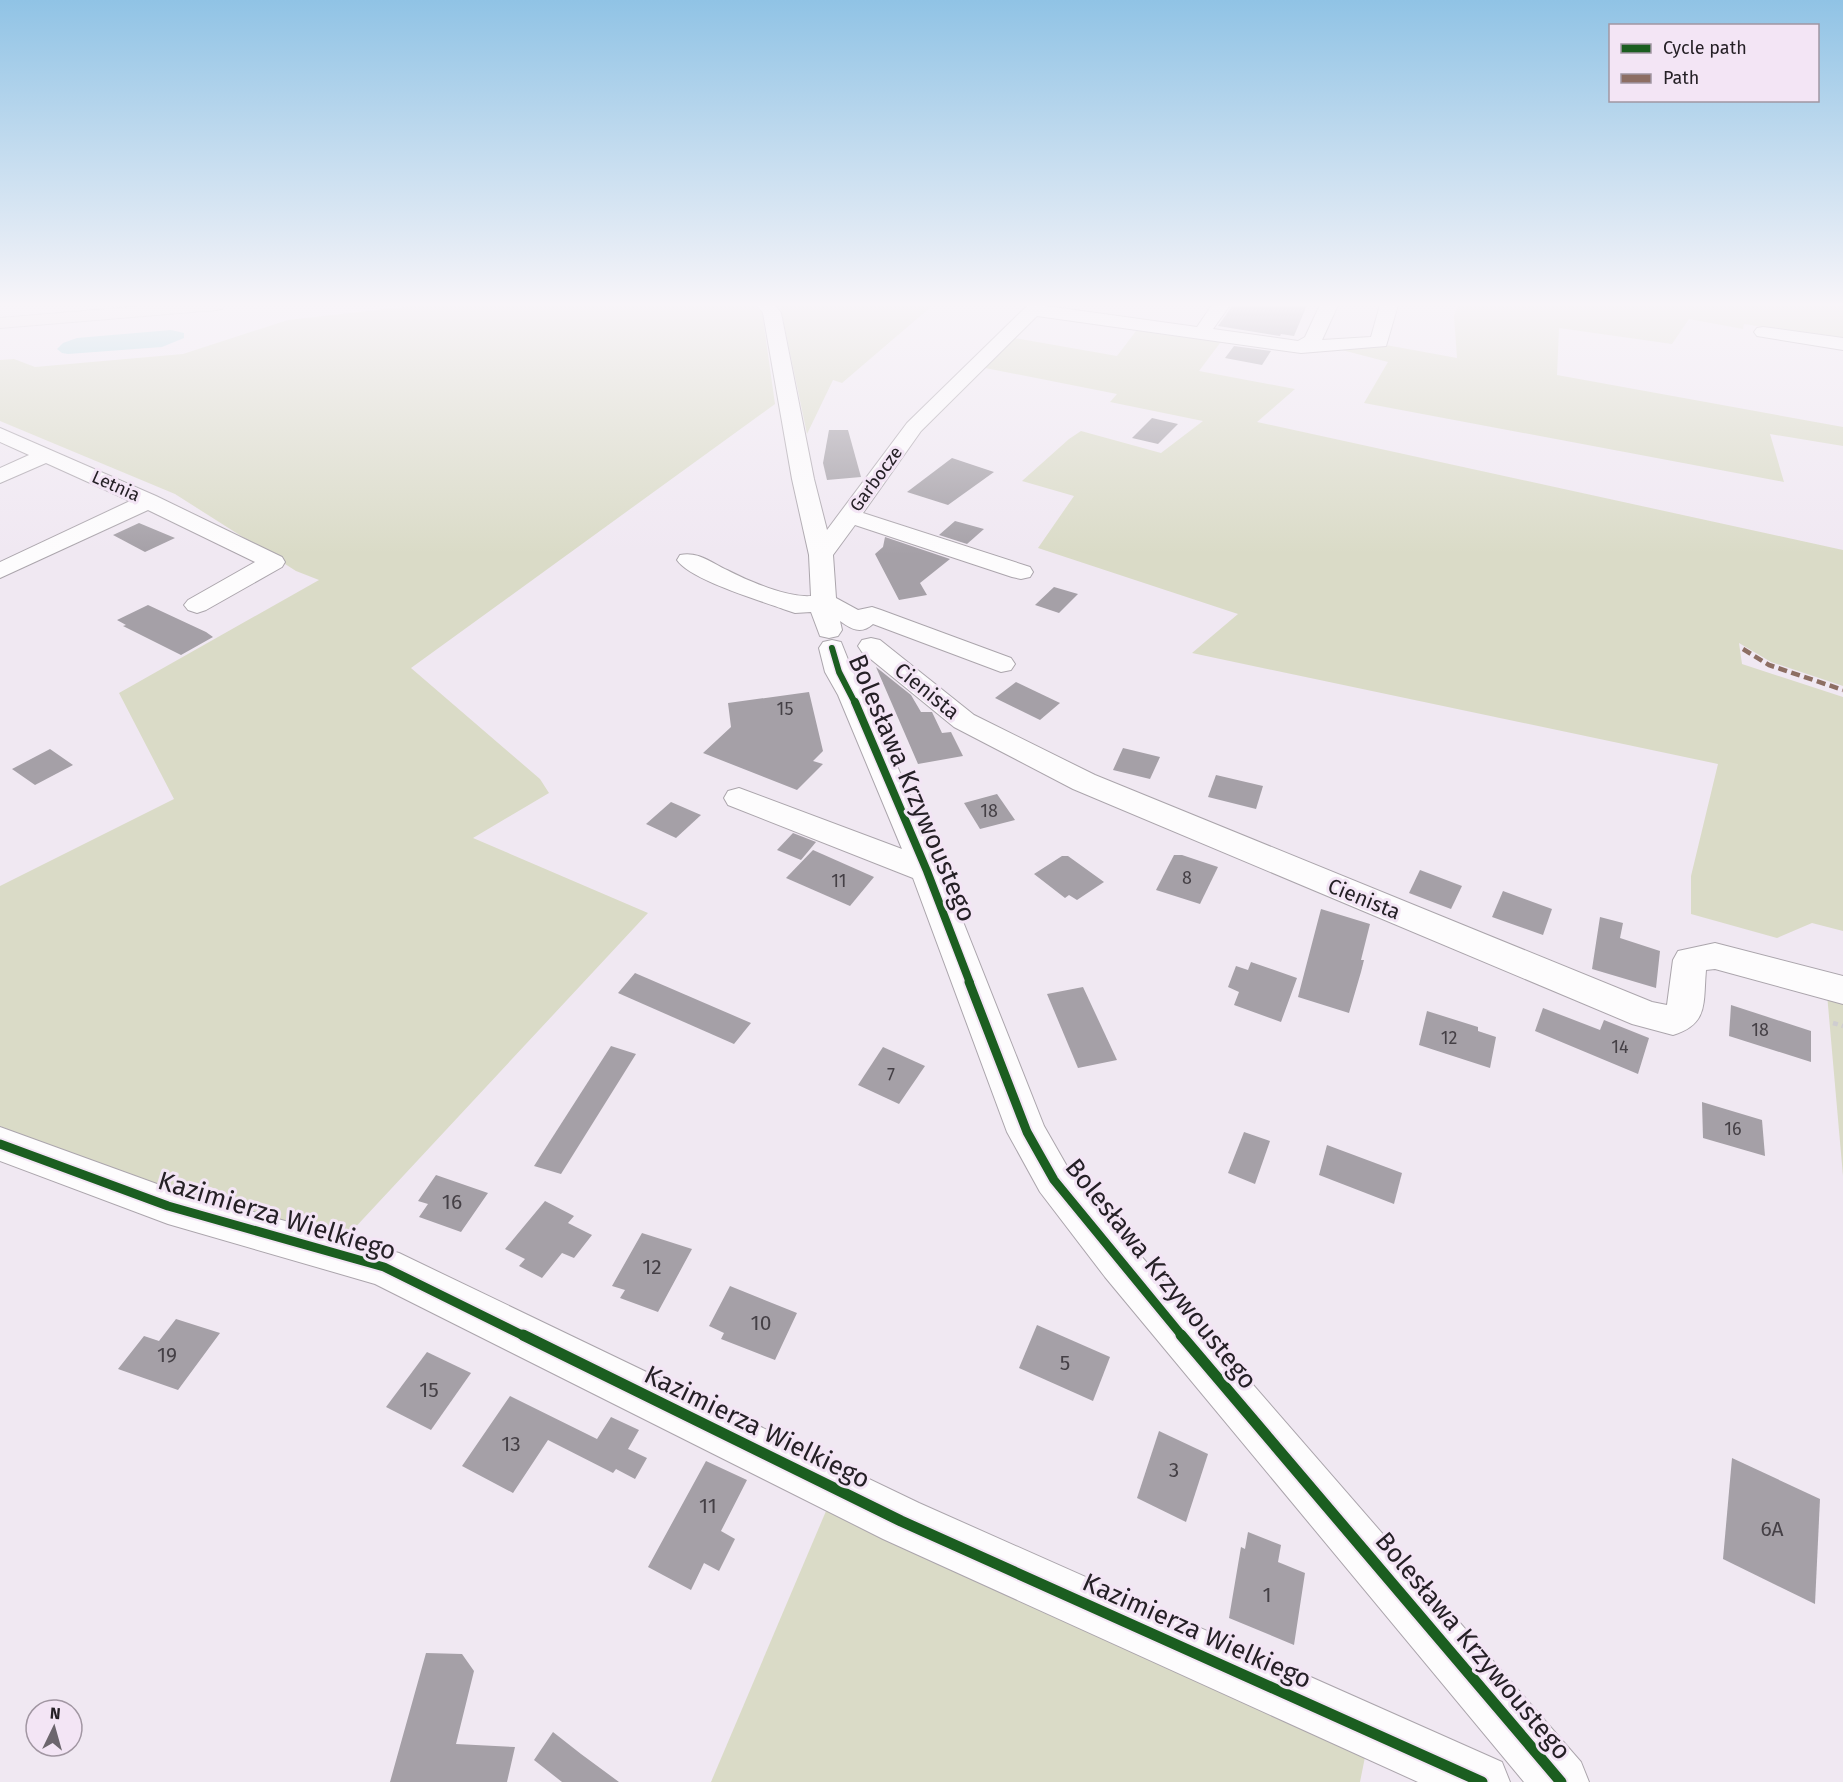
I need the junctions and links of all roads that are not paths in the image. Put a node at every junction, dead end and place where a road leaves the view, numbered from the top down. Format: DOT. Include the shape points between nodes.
graph roads {
  1 [pos="786,388"];
  2 [pos="953,388"];
  3 [pos="0,434"];
  4 [pos="46,455"];
  5 [pos="0,476"];
  6 [pos="148,501"];
  7 [pos="850,516"];
  8 [pos="820,555"];
  9 [pos="689,560"];
  10 [pos="0,571"];
  11 [pos="1021,572"];
  12 [pos="825,603"];
  13 [pos="197,605"];
  14 [pos="850,640"];
  15 [pos="1001,664"];
  16 [pos="739,798"];
  17 [pos="927,871"];
  18 [pos="1843,990"];
  19 [pos="0,1144"];
  20 [pos="1482,1782"];
  21 [pos="1562,1782"];
  1 -- 8 [label="street, Bolesława Krzywoustego"];
  2 -- 7 [label="street, Garbocze" via="914,427"];
  3 -- 4 [label="street, Letnia"];
  4 -- 5 [label="street"];
  4 -- 6 [label="street, Letnia"];
  6 -- 10 [label="street, Letnia"];
  6 -- 13 [label="street" via="273,562"];
  7 -- 8 [label="street, Garbocze"];
  7 -- 11 [label="street"];
  8 -- 12 [label="street, Bolesława Krzywoustego"];
  9 -- 12 [label="street" via="721,578 795,605"];
  12 -- 14 [label="street, Bolesława Krzywoustego" via="824,611"];
  14 -- 15 [label="street" via="867,616 872,615"];
  14 -- 17 [label="street, Bolesława Krzywoustego" via="852,695"];
  14 -- 18 [label="street, Cienista" via="964,721 1084,782 1645,1014 1673,1021 1684,1014 1690,960 1715,956"];
  16 -- 17 [label="street"];
  17 -- 21 [label="street, Bolesława Krzywoustego" via="1017,1109 1054,1180 1120,1263"];
  19 -- 20 [label="street, Kazimierza Wielkiego" via="168,1206 384,1268 901,1521"];
}
